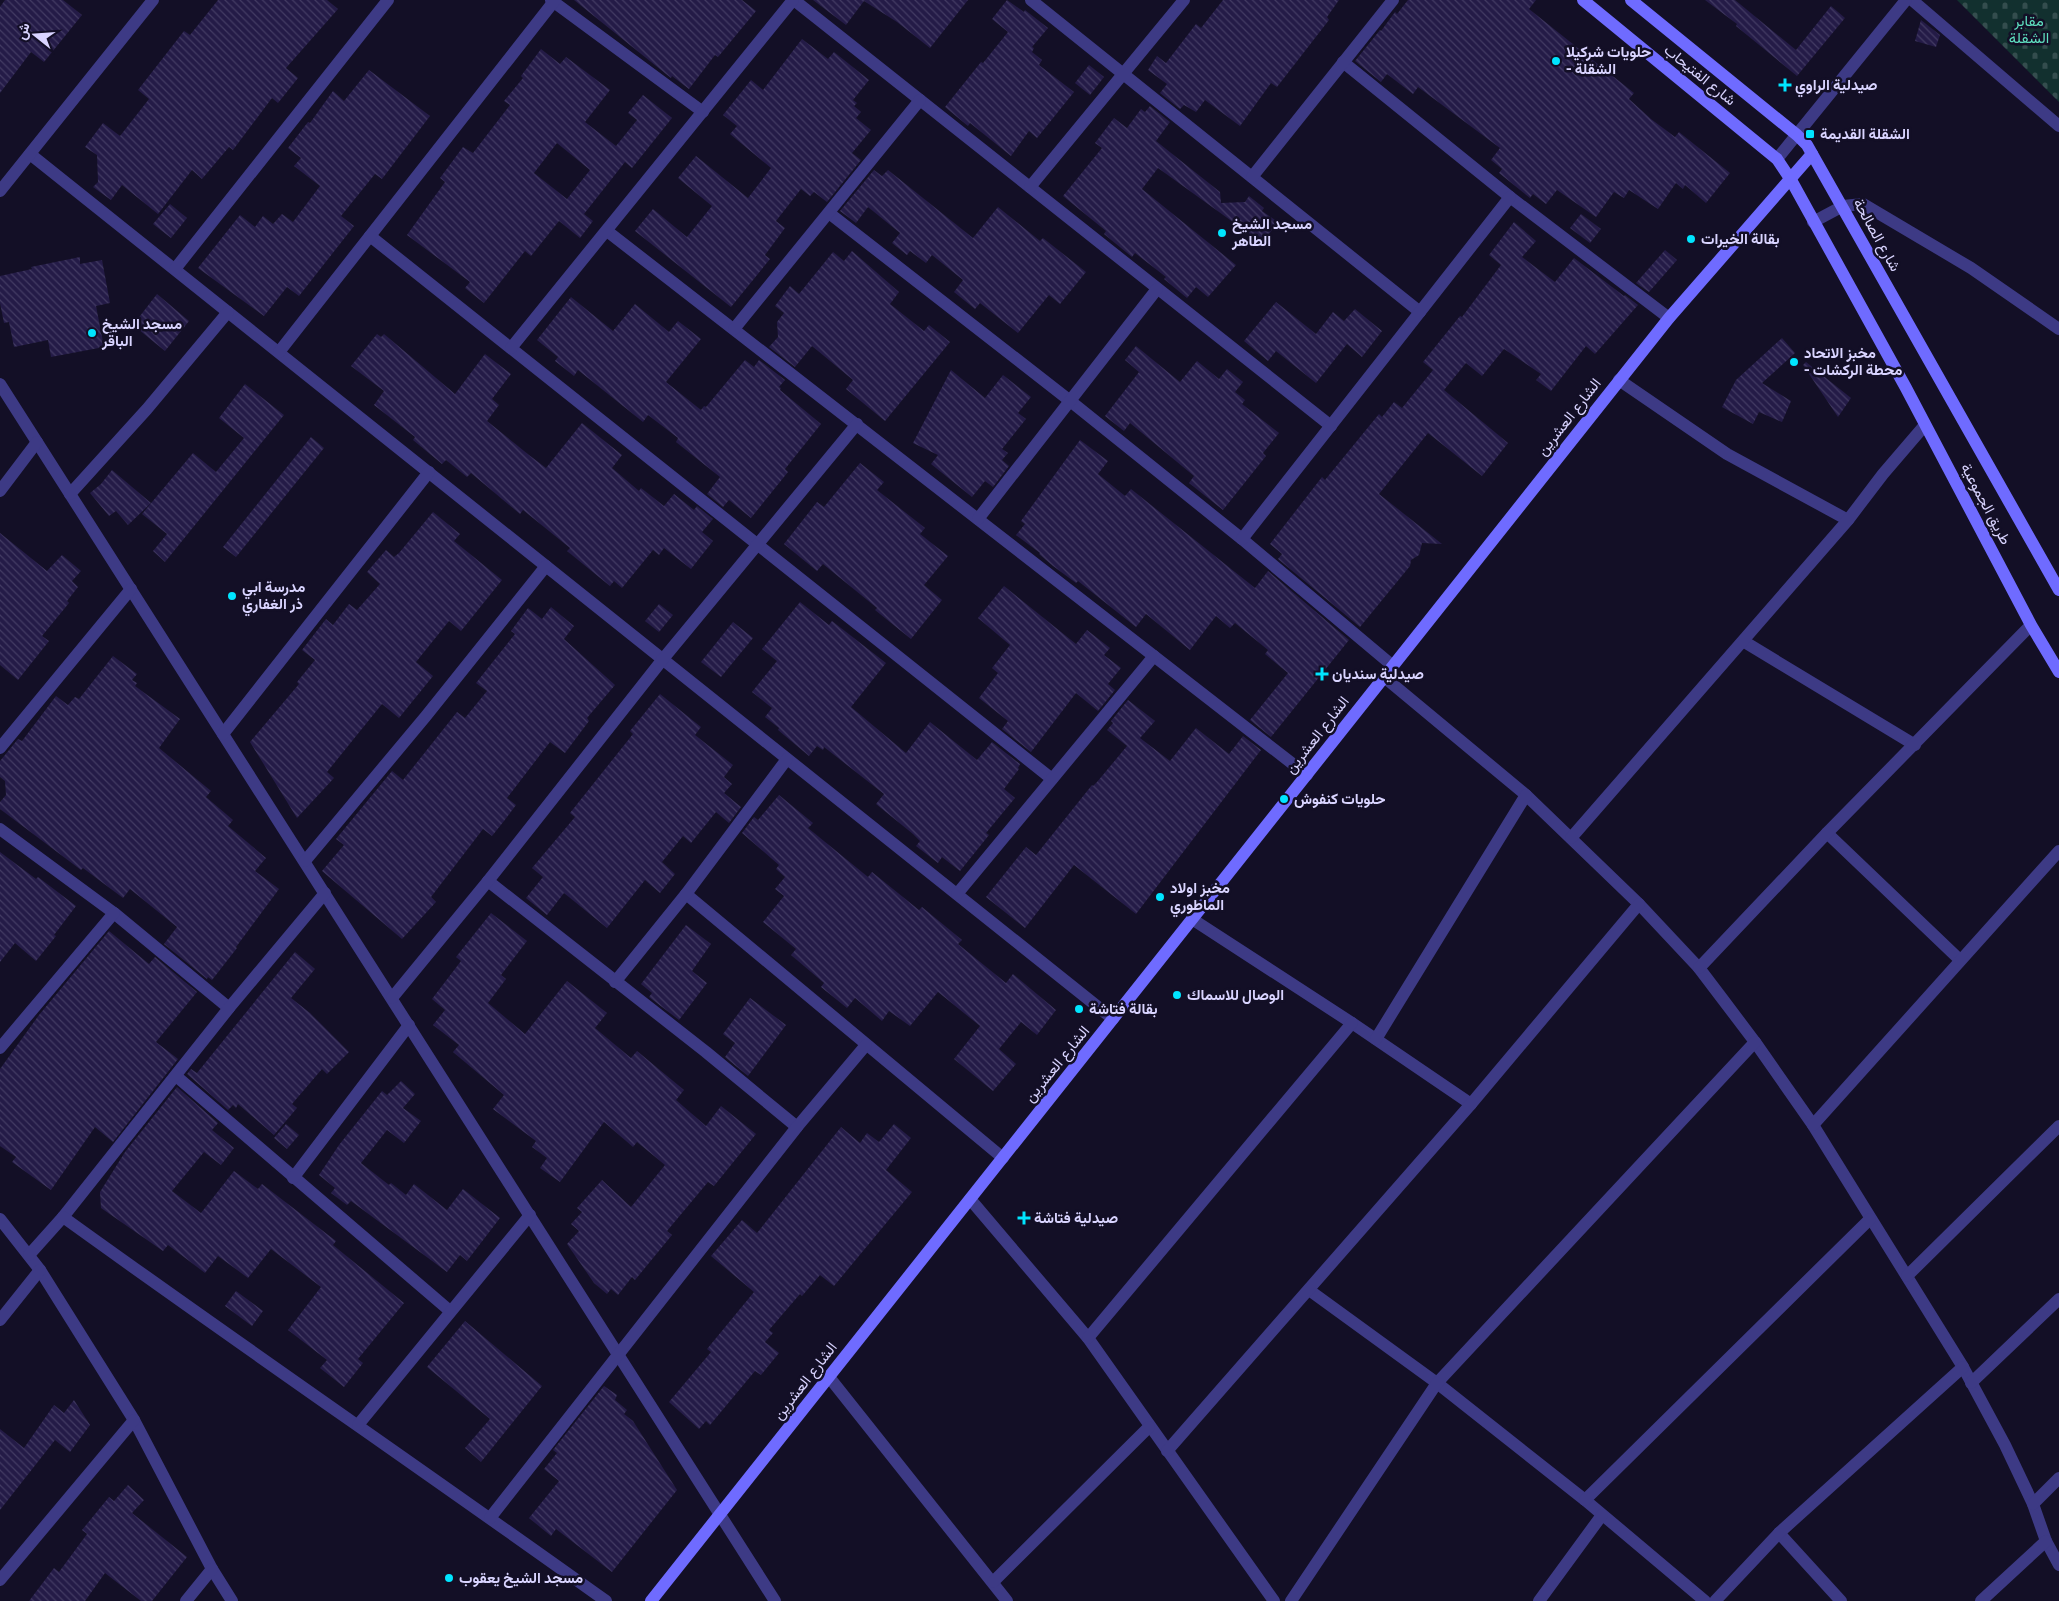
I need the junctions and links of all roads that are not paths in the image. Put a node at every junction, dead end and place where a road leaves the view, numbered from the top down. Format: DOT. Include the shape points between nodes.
graph roads {
  1 [pos="152,0"];
  2 [pos="388,0"];
  3 [pos="794,0"];
  4 [pos="1031,0"];
  5 [pos="1184,0"];
  6 [pos="1393,0"];
  7 [pos="1583,0"];
  8 [pos="1906,0"];
  9 [pos="1912,0"];
  10 [pos="554,1"];
  11 [pos="1635,1"];
  12 [pos="1343,62"];
  13 [pos="1124,74"];
  14 [pos="920,100"];
  15 [pos="703,112"];
  16 [pos="2059,126"];
  17 [pos="1797,135"];
  18 [pos="30,154"];
  19 [pos="1812,154"];
  20 [pos="1777,159"];
  21 [pos="1252,176"];
  22 [pos="1791,180"];
  23 [pos="1030,188"];
  24 [pos="0,191"];
  25 [pos="1510,197"];
  26 [pos="1843,206"];
  27 [pos="829,213"];
  28 [pos="1813,222"];
  29 [pos="607,231"];
  30 [pos="370,236"];
  31 [pos="174,269"];
  32 [pos="1157,289"];
  33 [pos="228,312"];
  34 [pos="1420,312"];
  35 [pos="1669,318"];
  36 [pos="734,329"];
  37 [pos="2059,329"];
  38 [pos="1913,332"];
  39 [pos="512,348"];
  40 [pos="278,352"];
  41 [pos="1619,380"];
  42 [pos="0,384"];
  43 [pos="1069,400"];
  44 [pos="857,424"];
  45 [pos="1925,425"];
  46 [pos="1331,426"];
  47 [pos="37,442"];
  48 [pos="429,472"];
  49 [pos="0,491"];
  50 [pos="70,494"];
  51 [pos="978,519"];
  52 [pos="1848,520"];
  53 [pos="1242,539"];
  54 [pos="757,545"];
  55 [pos="546,566"];
  56 [pos="131,589"];
  57 [pos="2059,590"];
  58 [pos="2031,625"];
  59 [pos="1743,641"];
  60 [pos="1154,656"];
  61 [pos="663,659"];
  62 [pos="1393,666"];
  63 [pos="2059,672"];
  64 [pos="1384,677"];
  65 [pos="223,734"];
  66 [pos="1915,745"];
  67 [pos="0,748"];
  68 [pos="788,759"];
  69 [pos="1307,774"];
  70 [pos="1052,779"];
  71 [pos="1526,795"];
  72 [pos="0,829"];
  73 [pos="1827,833"];
  74 [pos="1571,838"];
  75 [pos="2059,851"];
  76 [pos="305,861"];
  77 [pos="488,881"];
  78 [pos="325,893"];
  79 [pos="686,894"];
  80 [pos="956,894"];
  81 [pos="1639,904"];
  82 [pos="114,913"];
  83 [pos="1192,920"];
  84 [pos="1960,960"];
  85 [pos="1699,968"];
  86 [pos="615,982"];
  87 [pos="392,998"];
  88 [pos="229,1008"];
  89 [pos="1113,1019"];
  90 [pos="1352,1023"];
  91 [pos="409,1025"];
  92 [pos="1376,1039"];
  93 [pos="1755,1042"];
  94 [pos="866,1045"];
  95 [pos="0,1048"];
  96 [pos="176,1076"];
  97 [pos="1471,1104"];
  98 [pos="1813,1125"];
  99 [pos="2059,1126"];
  100 [pos="797,1127"];
  101 [pos="1003,1158"];
  102 [pos="294,1178"];
  103 [pos="970,1199"];
  104 [pos="530,1215"];
  105 [pos="64,1217"];
  106 [pos="0,1219"];
  107 [pos="1870,1219"];
  108 [pos="29,1255"];
  109 [pos="40,1270"];
  110 [pos="1907,1276"];
  111 [pos="1309,1290"];
  112 [pos="2059,1299"];
  113 [pos="450,1311"];
  114 [pos="0,1320"];
  115 [pos="1088,1338"];
  116 [pos="619,1353"];
  117 [pos="1963,1367"];
  118 [pos="829,1377"];
  119 [pos="1437,1383"];
  120 [pos="1971,1383"];
  121 [pos="134,1420"];
  122 [pos="358,1425"];
  123 [pos="1149,1427"];
  124 [pos="1167,1451"];
  125 [pos="2059,1478"];
  126 [pos="1585,1500"];
  127 [pos="2033,1504"];
  128 [pos="721,1513"];
  129 [pos="1602,1515"];
  130 [pos="490,1518"];
  131 [pos="1779,1533"];
  132 [pos="2046,1541"];
  133 [pos="2059,1565"];
  134 [pos="212,1569"];
  135 [pos="0,1580"];
  136 [pos="993,1582"];
  137 [pos="1003,1600"];
  138 [pos="186,1601"];
  139 [pos="232,1601"];
  140 [pos="606,1601"];
  141 [pos="651,1601"];
  142 [pos="775,1601"];
  143 [pos="1274,1601"];
  144 [pos="1291,1601"];
  145 [pos="1539,1601"];
  146 [pos="1705,1601"];
  147 [pos="1714,1601"];
  148 [pos="1841,1601"];
  149 [pos="1981,1601"];
  1 -- 18 [label="street"];
  2 -- 31 [label="street"];
  3 -- 14 [label="street"];
  3 -- 15 [label="street"];
  4 -- 13 [label="street"];
  5 -- 13 [label="street"];
  6 -- 12 [label="street"];
  7 -- 20 [label="street, شارع الفتيحاب"];
  8 -- 17 [label="street"];
  9 -- 16 [label="street"];
  10 -- 15 [label="street"];
  10 -- 30 [label="street"];
  11 -- 17 [label="street, شارع الفتيحاب"];
  12 -- 21 [label="street"];
  12 -- 25 [label="street"];
  13 -- 21 [label="street"];
  13 -- 23 [label="street"];
  14 -- 23 [label="street"];
  14 -- 27 [label="street"];
  15 -- 29 [label="street"];
  17 -- 19 [label="street, شارع الفتيحاب"];
  17 -- 20 [label="street"];
  18 -- 24 [label="street"];
  18 -- 31 [label="street"];
  19 -- 22 [label="street, الشارع العشرين"];
  19 -- 26 [label="street, شارع الصالحة"];
  20 -- 22 [label="street, شارع الفتيحاب"];
  21 -- 34 [label="street"];
  22 -- 28 [label="street"];
  22 -- 35 [label="street, الشارع العشرين"];
  23 -- 32 [label="street"];
  25 -- 34 [label="street"];
  25 -- 35 [label="street"];
  26 -- 28 [label="street"];
  26 -- 37 [label="street" via="1863,204 1971,268"];
  26 -- 38 [label="street, شارع الصالحة"];
  27 -- 36 [label="street"];
  27 -- 43 [label="street"];
  28 -- 45 [label="street, طريق الجموعية"];
  29 -- 36 [label="street"];
  29 -- 39 [label="street"];
  30 -- 39 [label="street"];
  30 -- 40 [label="street"];
  31 -- 33 [label="street"];
  32 -- 43 [label="street"];
  32 -- 46 [label="street"];
  33 -- 40 [label="street"];
  33 -- 50 [label="street"];
  34 -- 46 [label="street"];
  35 -- 41 [label="street, الشارع العشرين"];
  36 -- 44 [label="street"];
  38 -- 57 [label="street, طريق الجموعية"];
  39 -- 54 [label="street"];
  40 -- 48 [label="street"];
  41 -- 52 [label="street" via="1727,454"];
  41 -- 62 [label="street, الشارع العشرين"];
  42 -- 47 [label="street"];
  43 -- 51 [label="street"];
  43 -- 53 [label="street"];
  44 -- 51 [label="street"];
  44 -- 54 [label="street"];
  45 -- 52 [label="street"];
  45 -- 58 [label="street, طريق الجموعية"];
  46 -- 53 [label="street"];
  47 -- 49 [label="street"];
  47 -- 50 [label="street"];
  48 -- 55 [label="street"];
  48 -- 65 [label="street"];
  50 -- 56 [label="street"];
  51 -- 60 [label="street"];
  52 -- 59 [label="street"];
  53 -- 62 [label="street"];
  54 -- 61 [label="street"];
  54 -- 70 [label="street"];
  55 -- 61 [label="street"];
  55 -- 76 [label="street"];
  56 -- 65 [label="street"];
  56 -- 67 [label="street"];
  58 -- 63 [label="street, طريق الجموعية"];
  58 -- 66 [label="street"];
  59 -- 66 [label="street"];
  59 -- 74 [label="street"];
  60 -- 69 [label="street"];
  60 -- 70 [label="street"];
  61 -- 68 [label="street"];
  61 -- 77 [label="street"];
  62 -- 64 [label="street, الشارع العشرين"];
  64 -- 69 [label="street, الشارع العشرين"];
  64 -- 71 [label="street"];
  65 -- 76 [label="street"];
  66 -- 73 [label="street"];
  68 -- 79 [label="street"];
  68 -- 80 [label="street"];
  69 -- 83 [label="street, الشارع العشرين"];
  70 -- 80 [label="street"];
  71 -- 74 [label="street"];
  71 -- 92 [label="street"];
  72 -- 82 [label="street"];
  73 -- 84 [label="street"];
  73 -- 85 [label="street"];
  74 -- 81 [label="street"];
  75 -- 84 [label="street"];
  76 -- 78 [label="street"];
  77 -- 86 [label="street"];
  77 -- 87 [label="street"];
  78 -- 87 [label="street"];
  78 -- 88 [label="street"];
  79 -- 86 [label="street"];
  79 -- 94 [label="street"];
  80 -- 89 [label="street"];
  81 -- 85 [label="street"];
  81 -- 97 [label="street"];
  82 -- 88 [label="street"];
  82 -- 95 [label="street"];
  83 -- 89 [label="street, الشارع العشرين"];
  83 -- 90 [label="street"];
  84 -- 98 [label="street"];
  85 -- 93 [label="street"];
  86 -- 100 [label="street"];
  87 -- 91 [label="street"];
  88 -- 96 [label="street"];
  89 -- 101 [label="street, الشارع العشرين"];
  90 -- 92 [label="street"];
  90 -- 115 [label="street"];
  91 -- 102 [label="street"];
  91 -- 104 [label="street"];
  92 -- 97 [label="street"];
  93 -- 98 [label="street"];
  93 -- 119 [label="street"];
  94 -- 100 [label="street"];
  94 -- 101 [label="street"];
  96 -- 102 [label="street"];
  96 -- 105 [label="street"];
  97 -- 111 [label="street"];
  98 -- 107 [label="street"];
  99 -- 110 [label="street"];
  100 -- 116 [label="street"];
  101 -- 103 [label="street, الشارع العشرين"];
  102 -- 113 [label="street"];
  103 -- 115 [label="street"];
  103 -- 118 [label="street, الشارع العشرين"];
  104 -- 113 [label="street"];
  104 -- 116 [label="street"];
  105 -- 108 [label="street"];
  105 -- 122 [label="street"];
  106 -- 108 [label="street"];
  107 -- 110 [label="street"];
  107 -- 126 [label="street"];
  108 -- 109 [label="street"];
  109 -- 114 [label="street"];
  109 -- 121 [label="street"];
  110 -- 117 [label="street"];
  111 -- 119 [label="street"];
  111 -- 124 [label="street"];
  112 -- 120 [label="street"];
  113 -- 122 [label="street"];
  115 -- 123 [label="street"];
  116 -- 128 [label="street"];
  116 -- 130 [label="street"];
  117 -- 120 [label="street"];
  117 -- 131 [label="street"];
  118 -- 128 [label="street, الشارع العشرين"];
  118 -- 136 [label="street"];
  119 -- 126 [label="street"];
  119 -- 144 [label="street"];
  120 -- 127 [label="street"];
  121 -- 134 [label="street"];
  121 -- 135 [label="street"];
  122 -- 130 [label="street"];
  123 -- 124 [label="street"];
  123 -- 136 [label="street"];
  124 -- 143 [label="street"];
  125 -- 127 [label="street"];
  126 -- 129 [label="street"];
  127 -- 132 [label="street"];
  128 -- 141 [label="street, الشارع العشرين"];
  128 -- 142 [label="street"];
  129 -- 145 [label="street"];
  129 -- 146 [label="street"];
  130 -- 140 [label="street"];
  131 -- 147 [label="street"];
  131 -- 148 [label="street"];
  132 -- 133 [label="street"];
  132 -- 149 [label="street"];
  134 -- 138 [label="street"];
  134 -- 139 [label="street"];
  136 -- 137 [label="street"];
}
